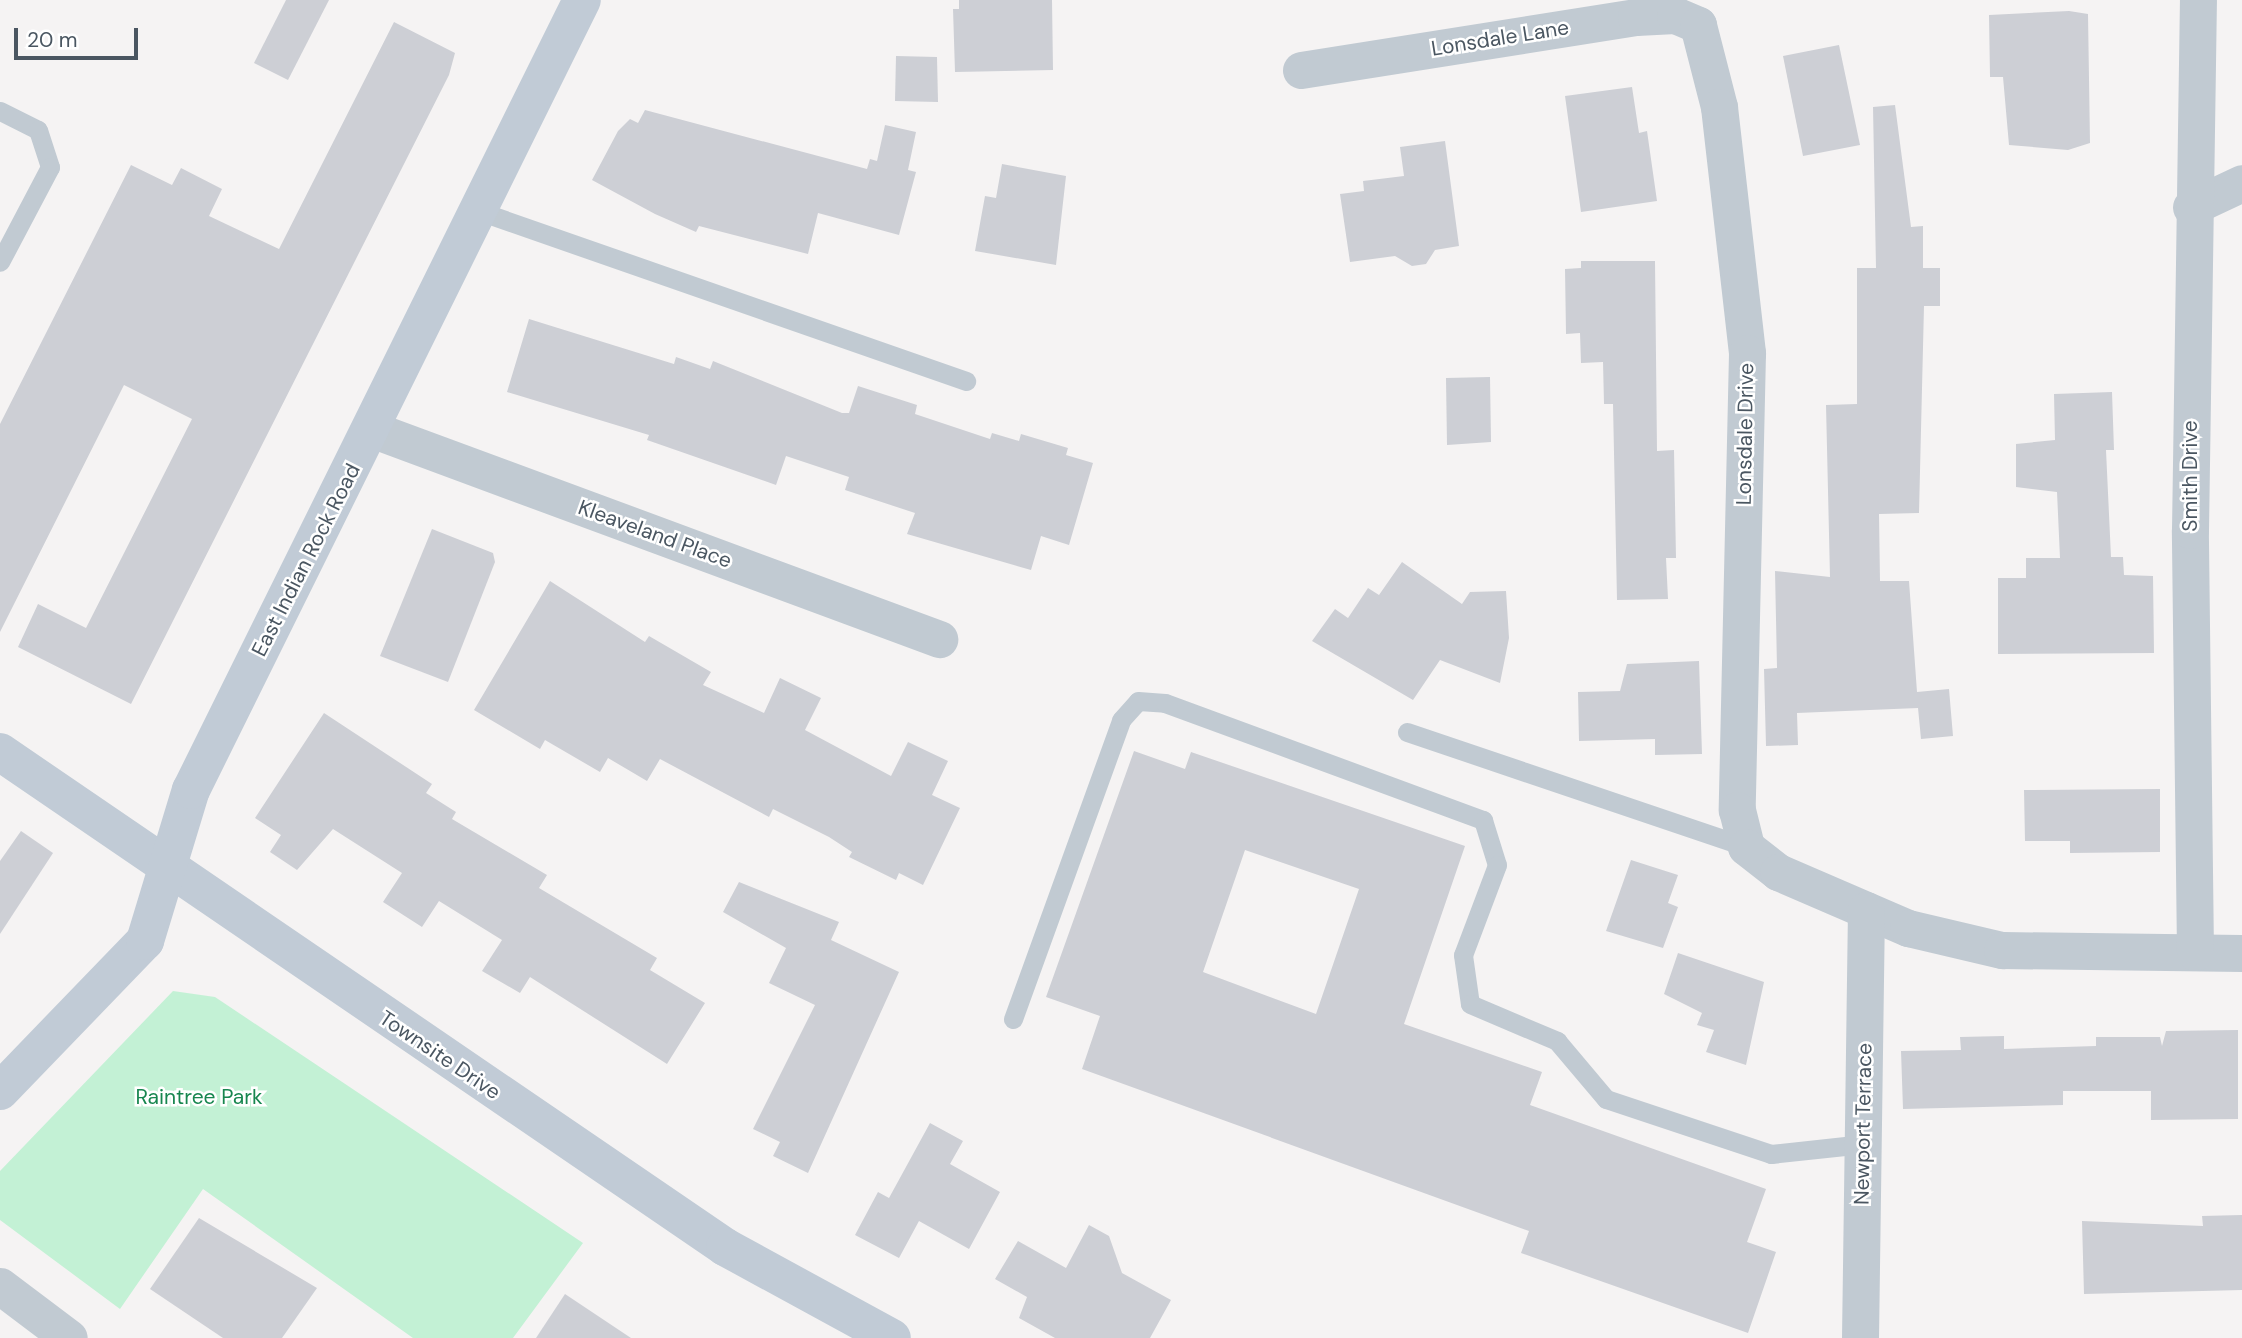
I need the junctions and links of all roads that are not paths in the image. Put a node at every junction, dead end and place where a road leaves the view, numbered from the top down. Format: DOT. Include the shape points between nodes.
graph roads {
  1 [pos="582,0"];
  2 [pos="2199,0"];
  3 [pos="1698,25"];
  4 [pos="1301,70"];
  5 [pos="0,111"];
  6 [pos="2242,183"];
  7 [pos="2191,207"];
  8 [pos="478,211"];
  9 [pos="0,262"];
  10 [pos="966,381"];
  11 [pos="371,429"];
  12 [pos="939,639"];
  13 [pos="1407,732"];
  14 [pos="0,752"];
  15 [pos="1746,846"];
  16 [pos="168,872"];
  17 [pos="1866,910"];
  18 [pos="2195,952"];
  19 [pos="2242,953"];
  20 [pos="1013,1019"];
  21 [pos="0,1091"];
  22 [pos="1863,1144"];
  23 [pos="0,1286"];
  24 [pos="69,1338"];
  25 [pos="892,1338"];
  26 [pos="1860,1338"];
  1 -- 8 [label="street, East Indian Rock Road"];
  2 -- 7 [label="street, Smith Drive"];
  3 -- 4 [label="street, Lonsdale Lane" via="1675,15 1636,17"];
  3 -- 15 [label="street, Lonsdale Drive" via="1719,107 1746,353 1737,810"];
  5 -- 9 [label="lane" via="38,131 50,167"];
  6 -- 7 [label="street"];
  7 -- 18 [label="street, Smith Drive"];
  8 -- 10 [label="lane"];
  8 -- 11 [label="street, East Indian Rock Road"];
  11 -- 12 [label="street, Kleaveland Place"];
  11 -- 16 [label="street, East Indian Rock Road" via="191,790"];
  13 -- 15 [label="lane"];
  14 -- 16 [label="street, Townsite Drive"];
  15 -- 17 [label="street" via="1778,872"];
  16 -- 21 [label="street, East Indian Rock Road" via="145,941"];
  16 -- 25 [label="street, Townsite Drive" via="725,1247"];
  17 -- 18 [label="street" via="1908,928 2001,950"];
  17 -- 22 [label="street, Newport Terrace"];
  18 -- 19 [label="street"];
  20 -- 22 [label="lane" via="1121,720 1139,701 1165,703 1483,820 1497,865 1462,955 1470,1004 1557,1041 1606,1099 1771,1154"];
  22 -- 26 [label="street, Newport Terrace"];
  23 -- 24 [label="street"];
}
